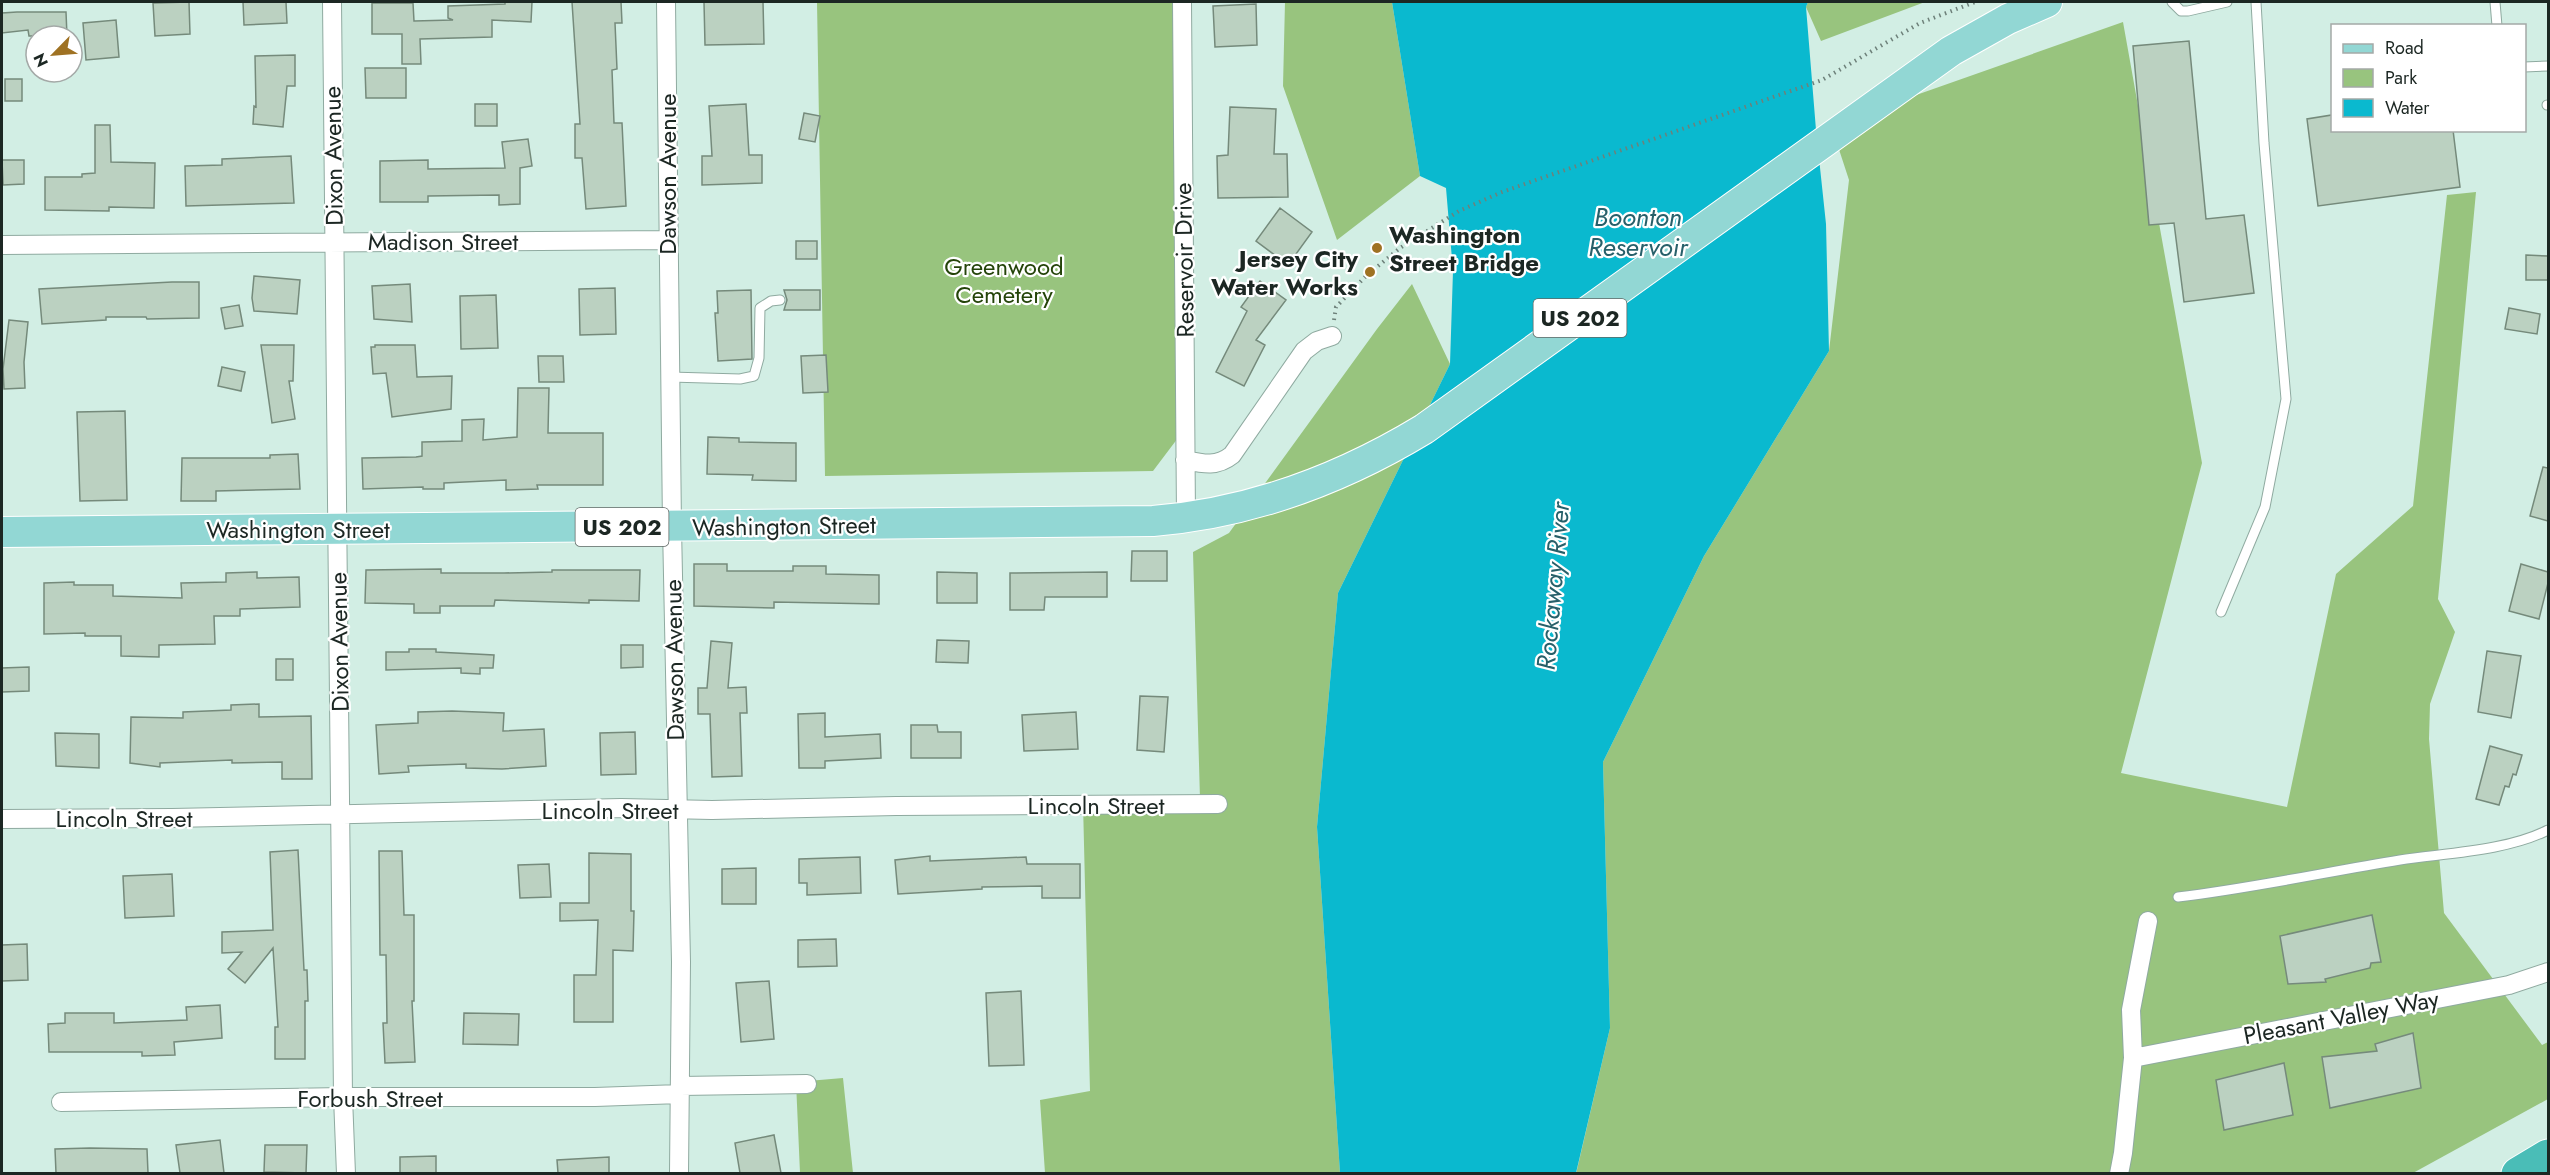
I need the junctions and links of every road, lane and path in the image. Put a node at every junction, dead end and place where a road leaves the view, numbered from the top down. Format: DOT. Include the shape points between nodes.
graph roads {
  1 [pos="332,2"];
  2 [pos="666,2"];
  3 [pos="1182,2"];
  4 [pos="1975,2"];
  5 [pos="2047,2"];
  6 [pos="2172,2"];
  7 [pos="2227,2"];
  8 [pos="2256,2"];
  9 [pos="2494,2"];
  10 [pos="2498,24"];
  11 [pos="2548,66"];
  12 [pos="2526,67"];
  13 [pos="668,240"];
  14 [pos="334,242"];
  15 [pos="2,245"];
  16 [pos="780,300"];
  17 [pos="1332,336"];
  18 [pos="670,377"];
  19 [pos="1185,460"];
  20 [pos="1186,518"];
  21 [pos="672,527"];
  22 [pos="337,528"];
  23 [pos="2,532"];
  24 [pos="2221,612"];
  25 [pos="1218,804"];
  26 [pos="677,809"];
  27 [pos="341,814"];
  28 [pos="2,819"];
  29 [pos="2548,830"];
  30 [pos="2178,897"];
  31 [pos="2148,921"];
  32 [pos="2548,972"];
  33 [pos="2133,1058"];
  34 [pos="807,1084"];
  35 [pos="680,1090"];
  36 [pos="343,1097"];
  37 [pos="62,1102"];
  38 [pos="2548,1156"];
  39 [pos="346,1173"];
  40 [pos="679,1173"];
  41 [pos="2119,1173"];
  42 [pos="2518,1173"];
  1 -- 14 [label="street, Dixon Avenue"];
  2 -- 13 [label="street, Dawson Avenue"];
  3 -- 19 [label="street, Reservoir Drive"];
  4 -- 17 [label="path" via="1920,22 1822,80 1481,200 1438,222 1366,276 1336,307"];
  5 -- 20 [label="main road, Washington Street / US 202" via="1980,34 1898,89 1424,429 1304,489 1242,508"];
  6 -- 7 [label="lane" via="2181,11 2188,11"];
  8 -- 24 [label="lane" via="2286,399 2265,507"];
  9 -- 10 [label="lane"];
  11 -- 12 [label="lane"];
  13 -- 14 [label="street, Madison Street"];
  13 -- 18 [label="street, Dawson Avenue"];
  14 -- 15 [label="street, Madison Street"];
  14 -- 22 [label="street, Dixon Avenue"];
  16 -- 18 [label="lane" via="760,308 759,358 754,376"];
  17 -- 19 [label="street" via="1304,351 1233,455 1221,463"];
  18 -- 21 [label="street, Dawson Avenue"];
  19 -- 20 [label="street, Reservoir Drive"];
  20 -- 21 [label="main road, Washington Street / US 202"];
  21 -- 22 [label="main road, Washington Street / US 202"];
  21 -- 26 [label="street, Dawson Avenue"];
  22 -- 23 [label="main road, Washington Street / US 202"];
  22 -- 27 [label="street, Dixon Avenue"];
  25 -- 26 [label="street, Lincoln Street"];
  26 -- 27 [label="street, Lincoln Street"];
  26 -- 35 [label="street, Dawson Avenue"];
  27 -- 28 [label="street, Lincoln Street"];
  27 -- 36 [label="street, Dixon Avenue"];
  29 -- 30 [label="lane" via="2504,844"];
  31 -- 33 [label="street" via="2131,1010"];
  32 -- 33 [label="street, Pleasant Valley Way" via="2509,985"];
  33 -- 41 [label="street"];
  34 -- 35 [label="street, Forbush Street"];
  35 -- 36 [label="street, Forbush Street" via="595,1097"];
  35 -- 40 [label="street, Dawson Avenue"];
  36 -- 37 [label="street, Forbush Street"];
  36 -- 39 [label="street, Dixon Avenue"];
  38 -- 42 [label="highway"];
}
